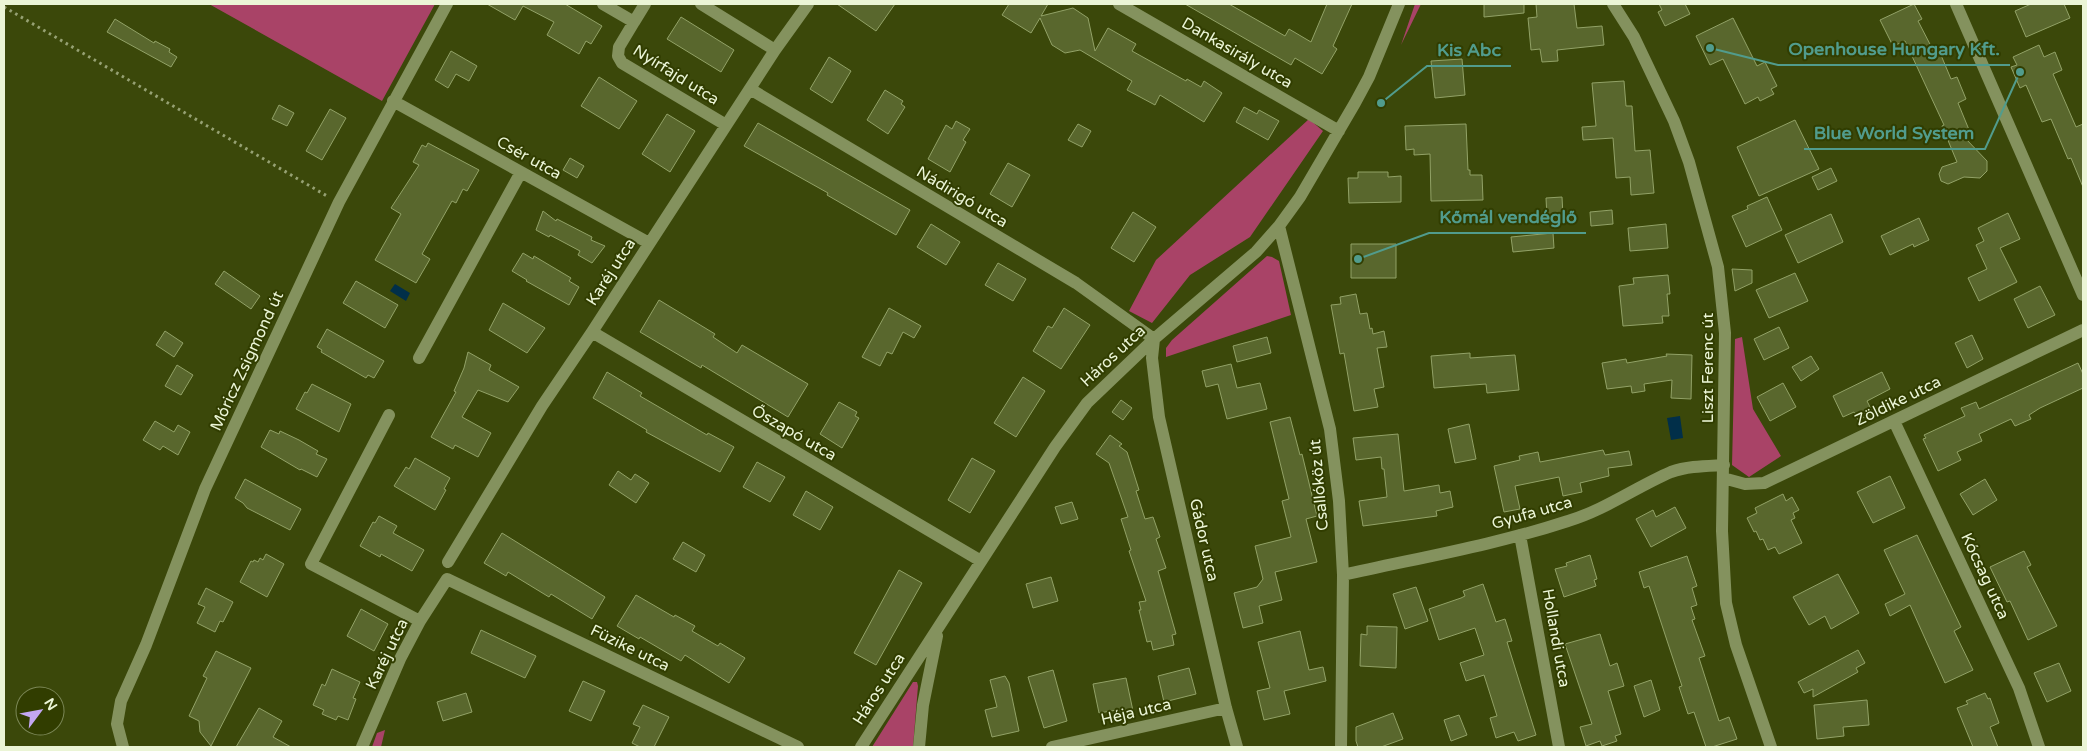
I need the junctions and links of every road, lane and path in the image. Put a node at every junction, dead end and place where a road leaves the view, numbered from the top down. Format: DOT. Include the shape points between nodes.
graph roads {
  1 [pos="447,4"];
  2 [pos="603,4"];
  3 [pos="645,4"];
  4 [pos="701,4"];
  5 [pos="808,4"];
  6 [pos="1119,4"];
  7 [pos="1399,4"];
  8 [pos="1613,4"];
  9 [pos="1956,4"];
  10 [pos="4,7"];
  11 [pos="634,22"];
  12 [pos="775,50"];
  13 [pos="750,89"];
  14 [pos="393,101"];
  15 [pos="726,125"];
  16 [pos="1339,131"];
  17 [pos="521,172"];
  18 [pos="339,202"];
  19 [pos="1279,226"];
  20 [pos="649,243"];
  21 [pos="2083,295"];
  22 [pos="2083,330"];
  23 [pos="592,332"];
  24 [pos="1154,339"];
  25 [pos="419,358"];
  26 [pos="389,415"];
  27 [pos="1894,421"];
  28 [pos="1724,465"];
  29 [pos="1723,478"];
  30 [pos="1520,535"];
  31 [pos="981,561"];
  32 [pos="448,562"];
  33 [pos="1343,575"];
  34 [pos="447,579"];
  35 [pos="420,622"];
  36 [pos="939,627"];
  37 [pos="1226,708"];
  38 [pos="123,747"];
  39 [pos="362,747"];
  40 [pos="798,747"];
  41 [pos="862,747"];
  42 [pos="919,747"];
  43 [pos="1052,747"];
  44 [pos="1238,747"];
  45 [pos="1341,747"];
  46 [pos="1559,747"];
  47 [pos="1771,747"];
  48 [pos="2039,747"];
  1 -- 14 [label="street, Móricz Zsigmond út"];
  2 -- 11 [label="street, Nyírfajd utca"];
  3 -- 11 [label="street, Nyírfajd utca"];
  4 -- 12 [label="street"];
  5 -- 12 [label="street, Karéj utca"];
  6 -- 16 [label="street, Dankasirály utca"];
  7 -- 16 [label="street, Háros utca" via="1369,77"];
  8 -- 28 [label="street, Liszt Ferenc út" via="1634,37 1674,121 1689,162 1718,267 1726,333"];
  9 -- 21 [label="street"];
  10 -- 18 [label="path"];
  11 -- 15 [label="street, Nyírfajd utca" via="619,47 618,56 622,63"];
  12 -- 13 [label="street, Karéj utca"];
  13 -- 15 [label="street, Karéj utca"];
  13 -- 24 [label="street, Nádirigó utca" via="1076,283"];
  14 -- 17 [label="street, Csér utca"];
  14 -- 18 [label="street, Móricz Zsigmond út"];
  15 -- 20 [label="street, Karéj utca"];
  16 -- 19 [label="street, Háros utca"];
  17 -- 20 [label="street, Csér utca"];
  17 -- 25 [label="street"];
  18 -- 38 [label="street, Móricz Zsigmond út" via="204,490 146,645 121,701 117,724"];
  19 -- 24 [label="street, Háros utca" via="1256,252"];
  19 -- 33 [label="street, Csallóköz út" via="1330,429"];
  20 -- 23 [label="street, Karéj utca"];
  22 -- 27 [label="street, Zöldike utca"];
  23 -- 31 [label="street, Őszapó utca"];
  23 -- 32 [label="street, Karéj utca" via="542,406"];
  24 -- 31 [label="street, Háros utca" via="1087,403"];
  24 -- 37 [label="street, Gádor utca" via="1152,358 1159,417"];
  26 -- 35 [label="street" via="311,564"];
  27 -- 29 [label="street, Zöldike utca" via="1764,483 1745,484"];
  27 -- 48 [label="street, Kócsag utca" via="2019,688"];
  28 -- 29 [label="street, Liszt Ferenc út"];
  28 -- 30 [label="street, Gyufa utca" via="1695,466 1672,472 1594,512"];
  29 -- 47 [label="street, Liszt Ferenc út" via="1726,603 1736,645"];
  30 -- 33 [label="street, Gyufa utca"];
  30 -- 46 [label="street, Hollandi utca"];
  31 -- 36 [label="street, Háros utca"];
  33 -- 45 [label="street, Csallóköz út"];
  34 -- 35 [label="street, Karéj utca"];
  34 -- 40 [label="street, Füzike utca"];
  35 -- 39 [label="street, Karéj utca" via="400,659"];
  36 -- 41 [label="street, Háros utca"];
  36 -- 42 [label="street" via="923,705"];
  37 -- 43 [label="street, Héja utca"];
  37 -- 44 [label="street, Gádor utca"];
}
